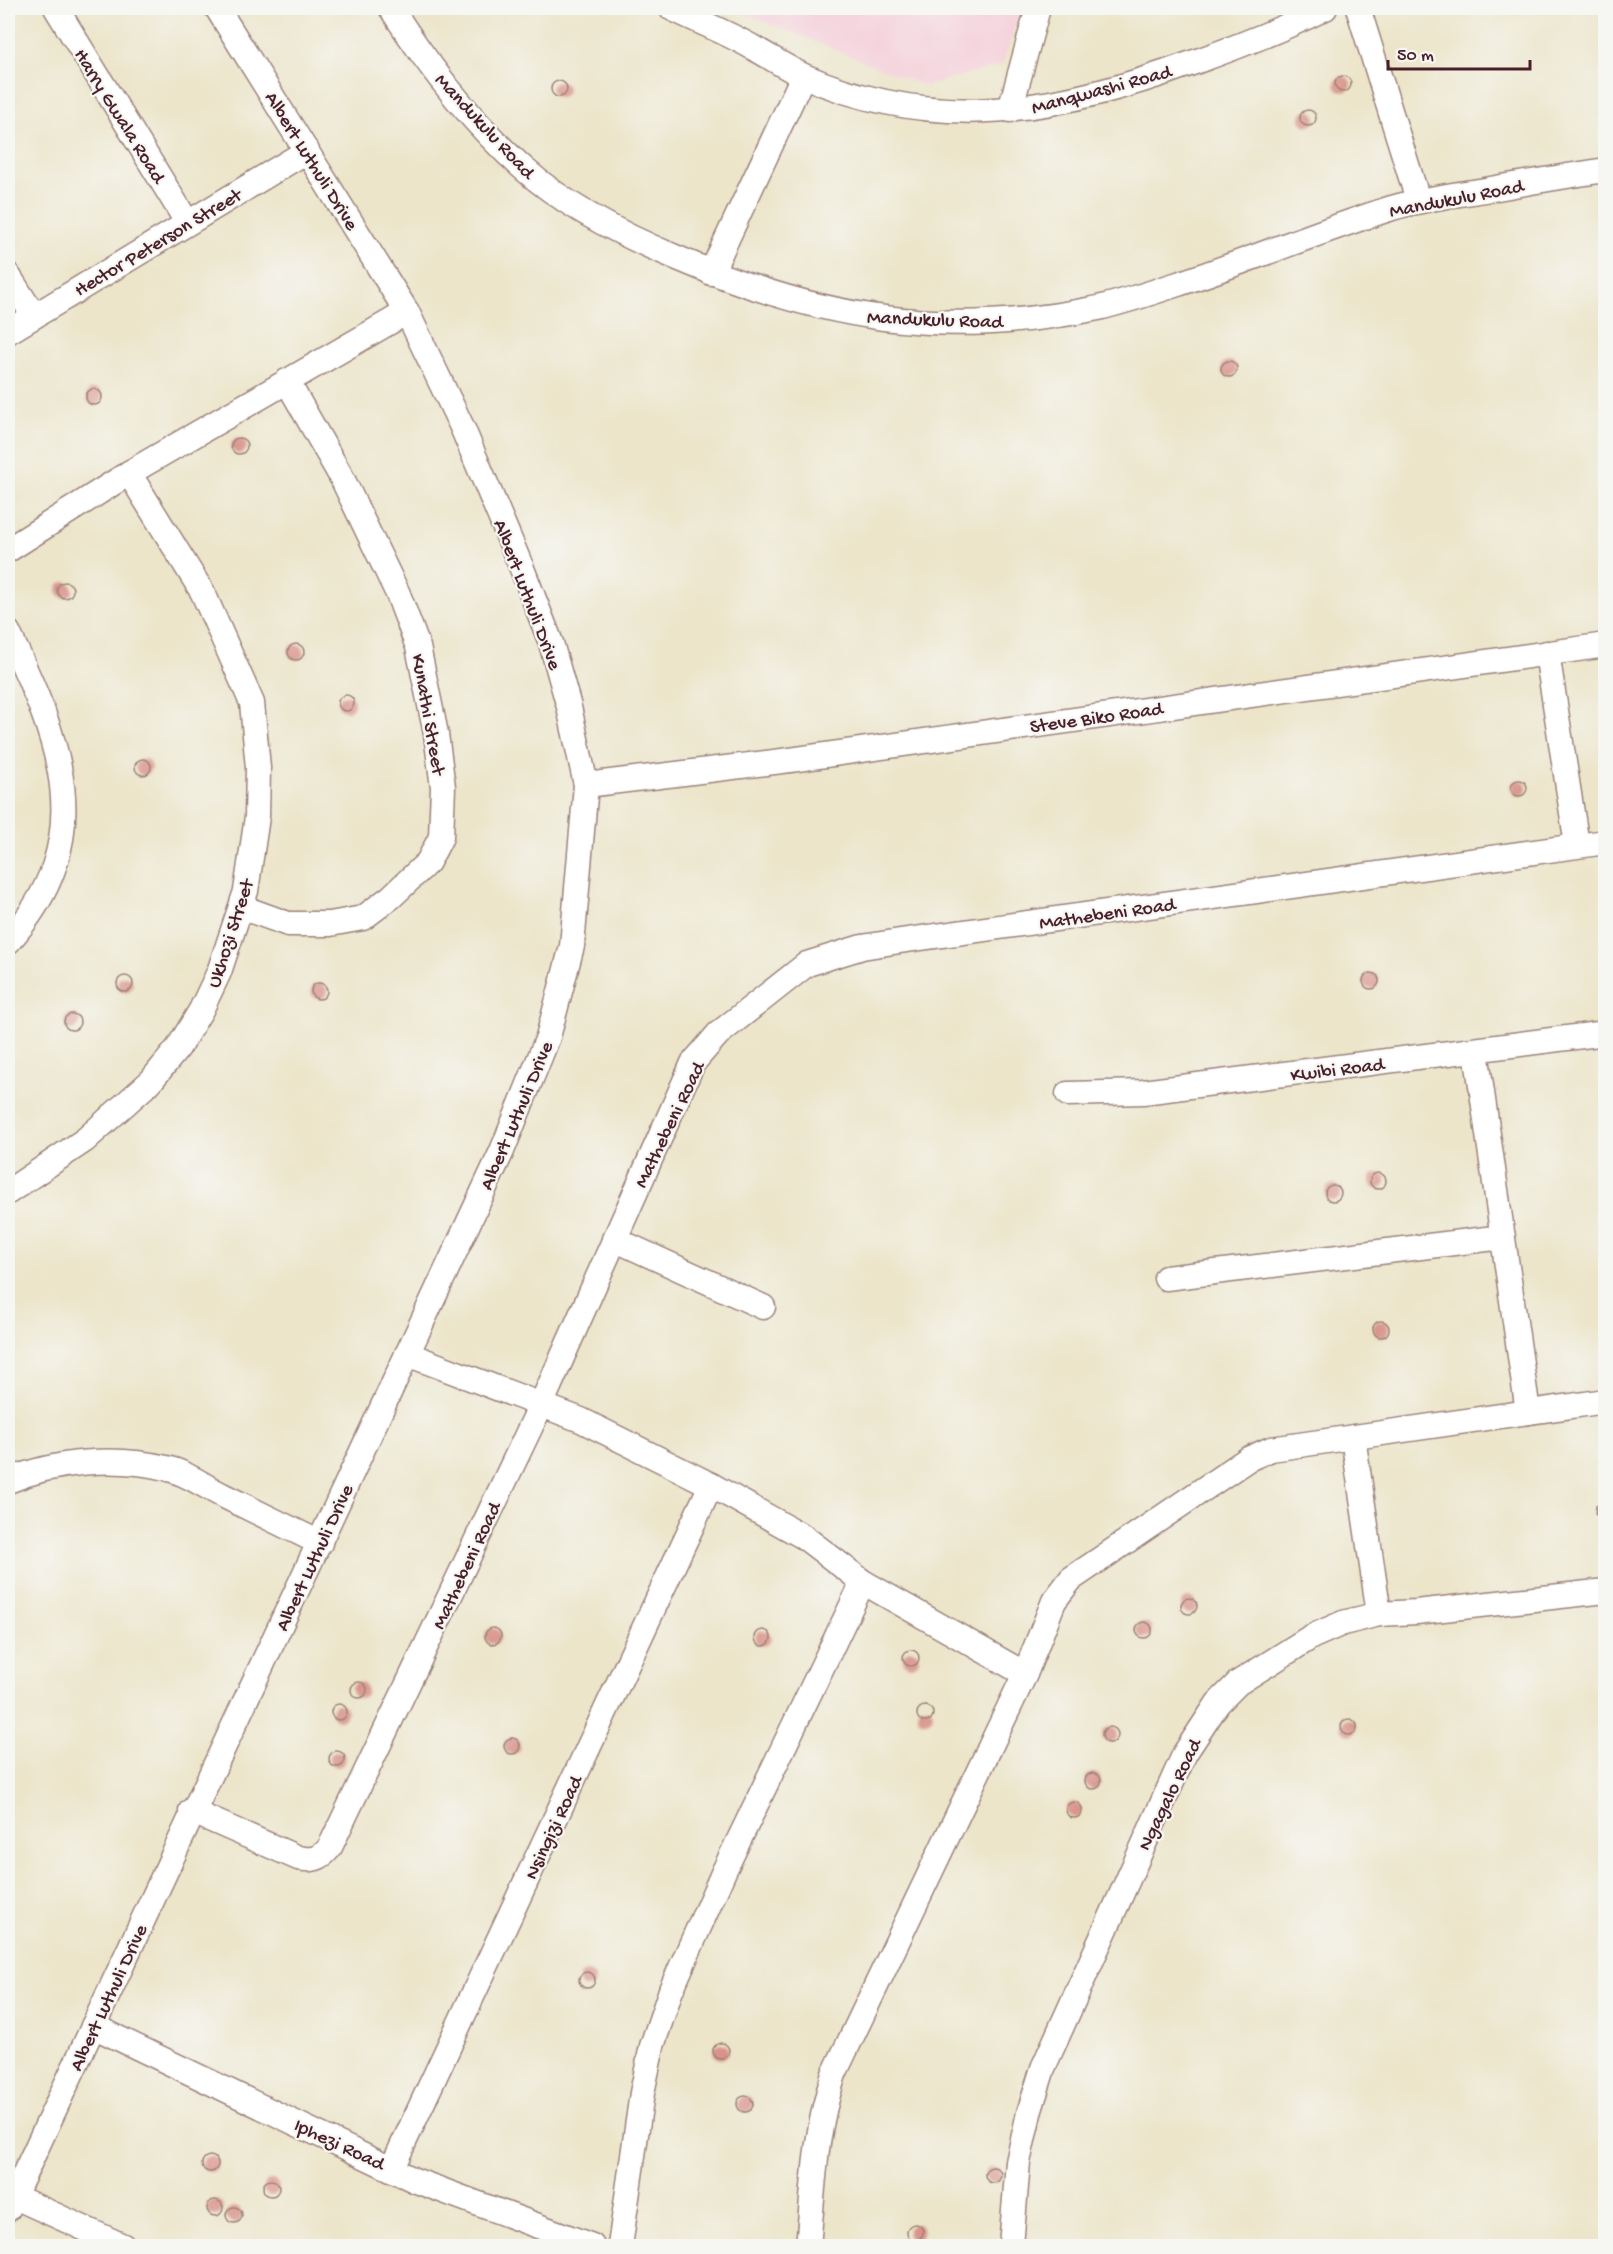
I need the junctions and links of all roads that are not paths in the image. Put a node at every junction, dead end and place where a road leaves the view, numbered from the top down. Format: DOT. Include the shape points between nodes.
graph roads {
  1 [pos="56,8"];
  2 [pos="217,8"];
  3 [pos="391,8"];
  4 [pos="671,8"];
  5 [pos="1038,8"];
  6 [pos="1325,8"];
  7 [pos="1358,8"];
  8 [pos="803,76"];
  9 [pos="1010,110"];
  10 [pos="307,151"];
  11 [pos="1605,170"];
  12 [pos="1418,200"];
  13 [pos="187,222"];
  14 [pos="711,273"];
  15 [pos="8,275"];
  16 [pos="407,312"];
  17 [pos="34,316"];
  18 [pos="8,332"];
  19 [pos="287,381"];
  20 [pos="129,473"];
  21 [pos="8,550"];
  22 [pos="8,632"];
  23 [pos="1605,645"];
  24 [pos="1547,653"];
  25 [pos="586,784"];
  26 [pos="1605,842"];
  27 [pos="1577,845"];
  28 [pos="241,907"];
  29 [pos="8,942"];
  30 [pos="1605,1033"];
  31 [pos="1476,1050"];
  32 [pos="1068,1094"];
  33 [pos="8,1192"];
  34 [pos="1503,1237"];
  35 [pos="614,1239"];
  36 [pos="1166,1278"];
  37 [pos="763,1307"];
  38 [pos="407,1354"];
  39 [pos="1605,1401"];
  40 [pos="541,1405"];
  41 [pos="1528,1412"];
  42 [pos="1353,1437"];
  43 [pos="8,1481"];
  44 [pos="711,1485"];
  45 [pos="320,1543"];
  46 [pos="863,1582"];
  47 [pos="1605,1591"];
  48 [pos="1379,1614"];
  49 [pos="1025,1674"];
  50 [pos="191,1811"];
  51 [pos="93,2026"];
  52 [pos="392,2168"];
  53 [pos="10,2202"];
  54 [pos="123,2247"];
  55 [pos="592,2247"];
  56 [pos="620,2247"];
  57 [pos="808,2247"];
  58 [pos="1011,2247"];
  1 -- 13 [label="street, Harry Gwala Road"];
  2 -- 10 [label="street, Albert Luthuli Drive"];
  3 -- 14 [label="street, Mandukulu Road" via="447,88 537,180 594,218"];
  4 -- 8 [label="street, Manqwashi Road" via="750,45"];
  5 -- 9 [label="street"];
  6 -- 9 [label="street, Manqwashi Road" via="1155,77 1062,102"];
  7 -- 12 [label="street"];
  8 -- 9 [label="street, Manqwashi Road" via="919,108"];
  8 -- 14 [label="street"];
  10 -- 13 [label="street, Hector Peterson Street"];
  10 -- 16 [label="street, Albert Luthuli Drive"];
  11 -- 12 [label="street, Mandukulu Road"];
  12 -- 14 [label="street, Mandukulu Road" via="1124,301 1027,319 957,323 871,317 817,308"];
  13 -- 17 [label="street, Hector Peterson Street"];
  15 -- 17 [label="street"];
  16 -- 19 [label="street"];
  16 -- 25 [label="street, Albert Luthuli Drive" via="462,427 551,643"];
  17 -- 18 [label="street, Hector Peterson Street"];
  19 -- 20 [label="street"];
  19 -- 28 [label="street, Kunathi Street" via="342,478 398,594 418,647 443,787 441,837 428,862 363,918 330,924 288,924"];
  20 -- 21 [label="street"];
  20 -- 28 [label="street, Ukhozi Street" via="203,593 252,702 258,768 257,817"];
  22 -- 29 [label="street" via="48,721 64,788 63,823 45,890"];
  23 -- 24 [label="street, Steve Biko Road"];
  24 -- 25 [label="street, Steve Biko Road" via="790,760"];
  24 -- 27 [label="street"];
  25 -- 38 [label="street, Albert Luthuli Drive" via="572,946 557,1008 502,1151"];
  26 -- 27 [label="street, Mathebeni Road"];
  27 -- 35 [label="street, Mathebeni Road" via="900,941 807,964 718,1034 693,1063"];
  28 -- 33 [label="street, Ukhozi Street" via="219,972 178,1048 151,1081 86,1140"];
  30 -- 31 [label="street, Kwibi Road"];
  31 -- 32 [label="street, Kwibi Road" via="1143,1092"];
  31 -- 34 [label="street"];
  34 -- 36 [label="street"];
  34 -- 41 [label="street"];
  35 -- 37 [label="street"];
  35 -- 40 [label="street, Mathebeni Road"];
  38 -- 40 [label="street"];
  38 -- 45 [label="street, Albert Luthuli Drive"];
  39 -- 41 [label="street"];
  40 -- 44 [label="street" via="581,1420"];
  40 -- 50 [label="street, Mathebeni Road" via="325,1854 312,1860 289,1855"];
  41 -- 42 [label="street"];
  42 -- 48 [label="street"];
  42 -- 49 [label="street" via="1281,1446 1260,1453 1081,1570 1054,1601"];
  43 -- 45 [label="street" via="31,1472 75,1464 111,1462 166,1468"];
  44 -- 46 [label="street" via="804,1537"];
  44 -- 52 [label="street, Nsingizi Road"];
  45 -- 50 [label="street, Albert Luthuli Drive"];
  46 -- 49 [label="street"];
  46 -- 56 [label="street" via="671,1990 652,2046 642,2093"];
  47 -- 48 [label="street, Ngagalo Road"];
  48 -- 58 [label="street, Ngagalo Road" via="1311,1636 1252,1672 1218,1703 1185,1753 1043,2068 1018,2162"];
  49 -- 57 [label="street" via="834,2074 814,2157"];
  50 -- 51 [label="street, Albert Luthuli Drive"];
  51 -- 52 [label="street, Iphezi Road"];
  51 -- 53 [label="street, Albert Luthuli Drive"];
  52 -- 55 [label="street, Iphezi Road" via="414,2180"];
  53 -- 54 [label="street"];
}
